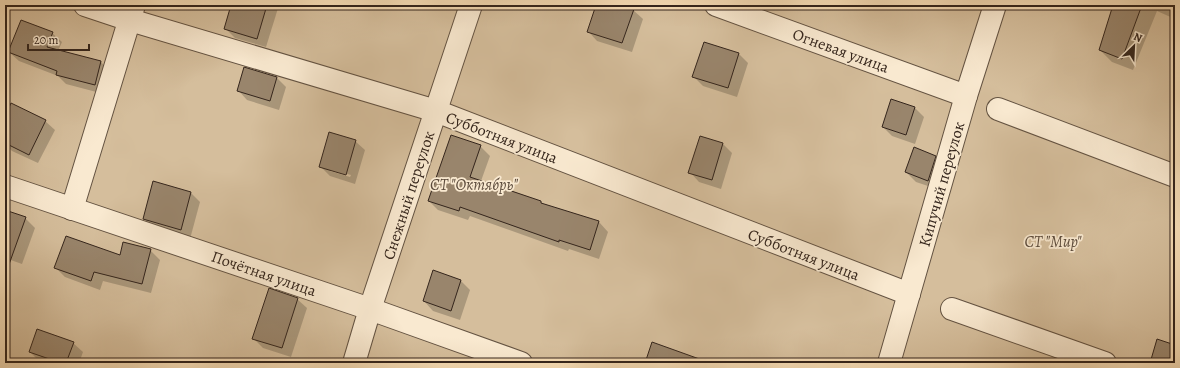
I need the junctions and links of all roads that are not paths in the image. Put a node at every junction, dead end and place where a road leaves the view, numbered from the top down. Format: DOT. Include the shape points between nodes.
graph roads {
  1 [pos="85,5"];
  2 [pos="471,5"];
  3 [pos="716,5"];
  4 [pos="995,5"];
  5 [pos="132,12"];
  6 [pos="966,96"];
  7 [pos="998,109"];
  8 [pos="436,111"];
  9 [pos="1175,176"];
  10 [pos="5,186"];
  11 [pos="72,209"];
  12 [pos="909,294"];
  13 [pos="370,308"];
  14 [pos="952,309"];
  15 [pos="354,363"];
  16 [pos="521,363"];
  17 [pos="889,363"];
  18 [pos="1105,363"];
  1 -- 5 [label="street, Субботняя улица"];
  2 -- 8 [label="street, Снежный переулок"];
  3 -- 6 [label="street, Огневая улица"];
  4 -- 6 [label="street, Кипучий переулок"];
  5 -- 8 [label="street, Субботняя улица"];
  5 -- 11 [label="street"];
  6 -- 12 [label="street, Кипучий переулок"];
  7 -- 9 [label="street"];
  8 -- 12 [label="street, Субботняя улица"];
  8 -- 13 [label="street, Снежный переулок"];
  10 -- 11 [label="street, Почётная улица"];
  11 -- 13 [label="street, Почётная улица"];
  12 -- 17 [label="street, Кипучий переулок"];
  13 -- 15 [label="street, Снежный переулок"];
  13 -- 16 [label="street, Почётная улица"];
  14 -- 18 [label="street"];
}
